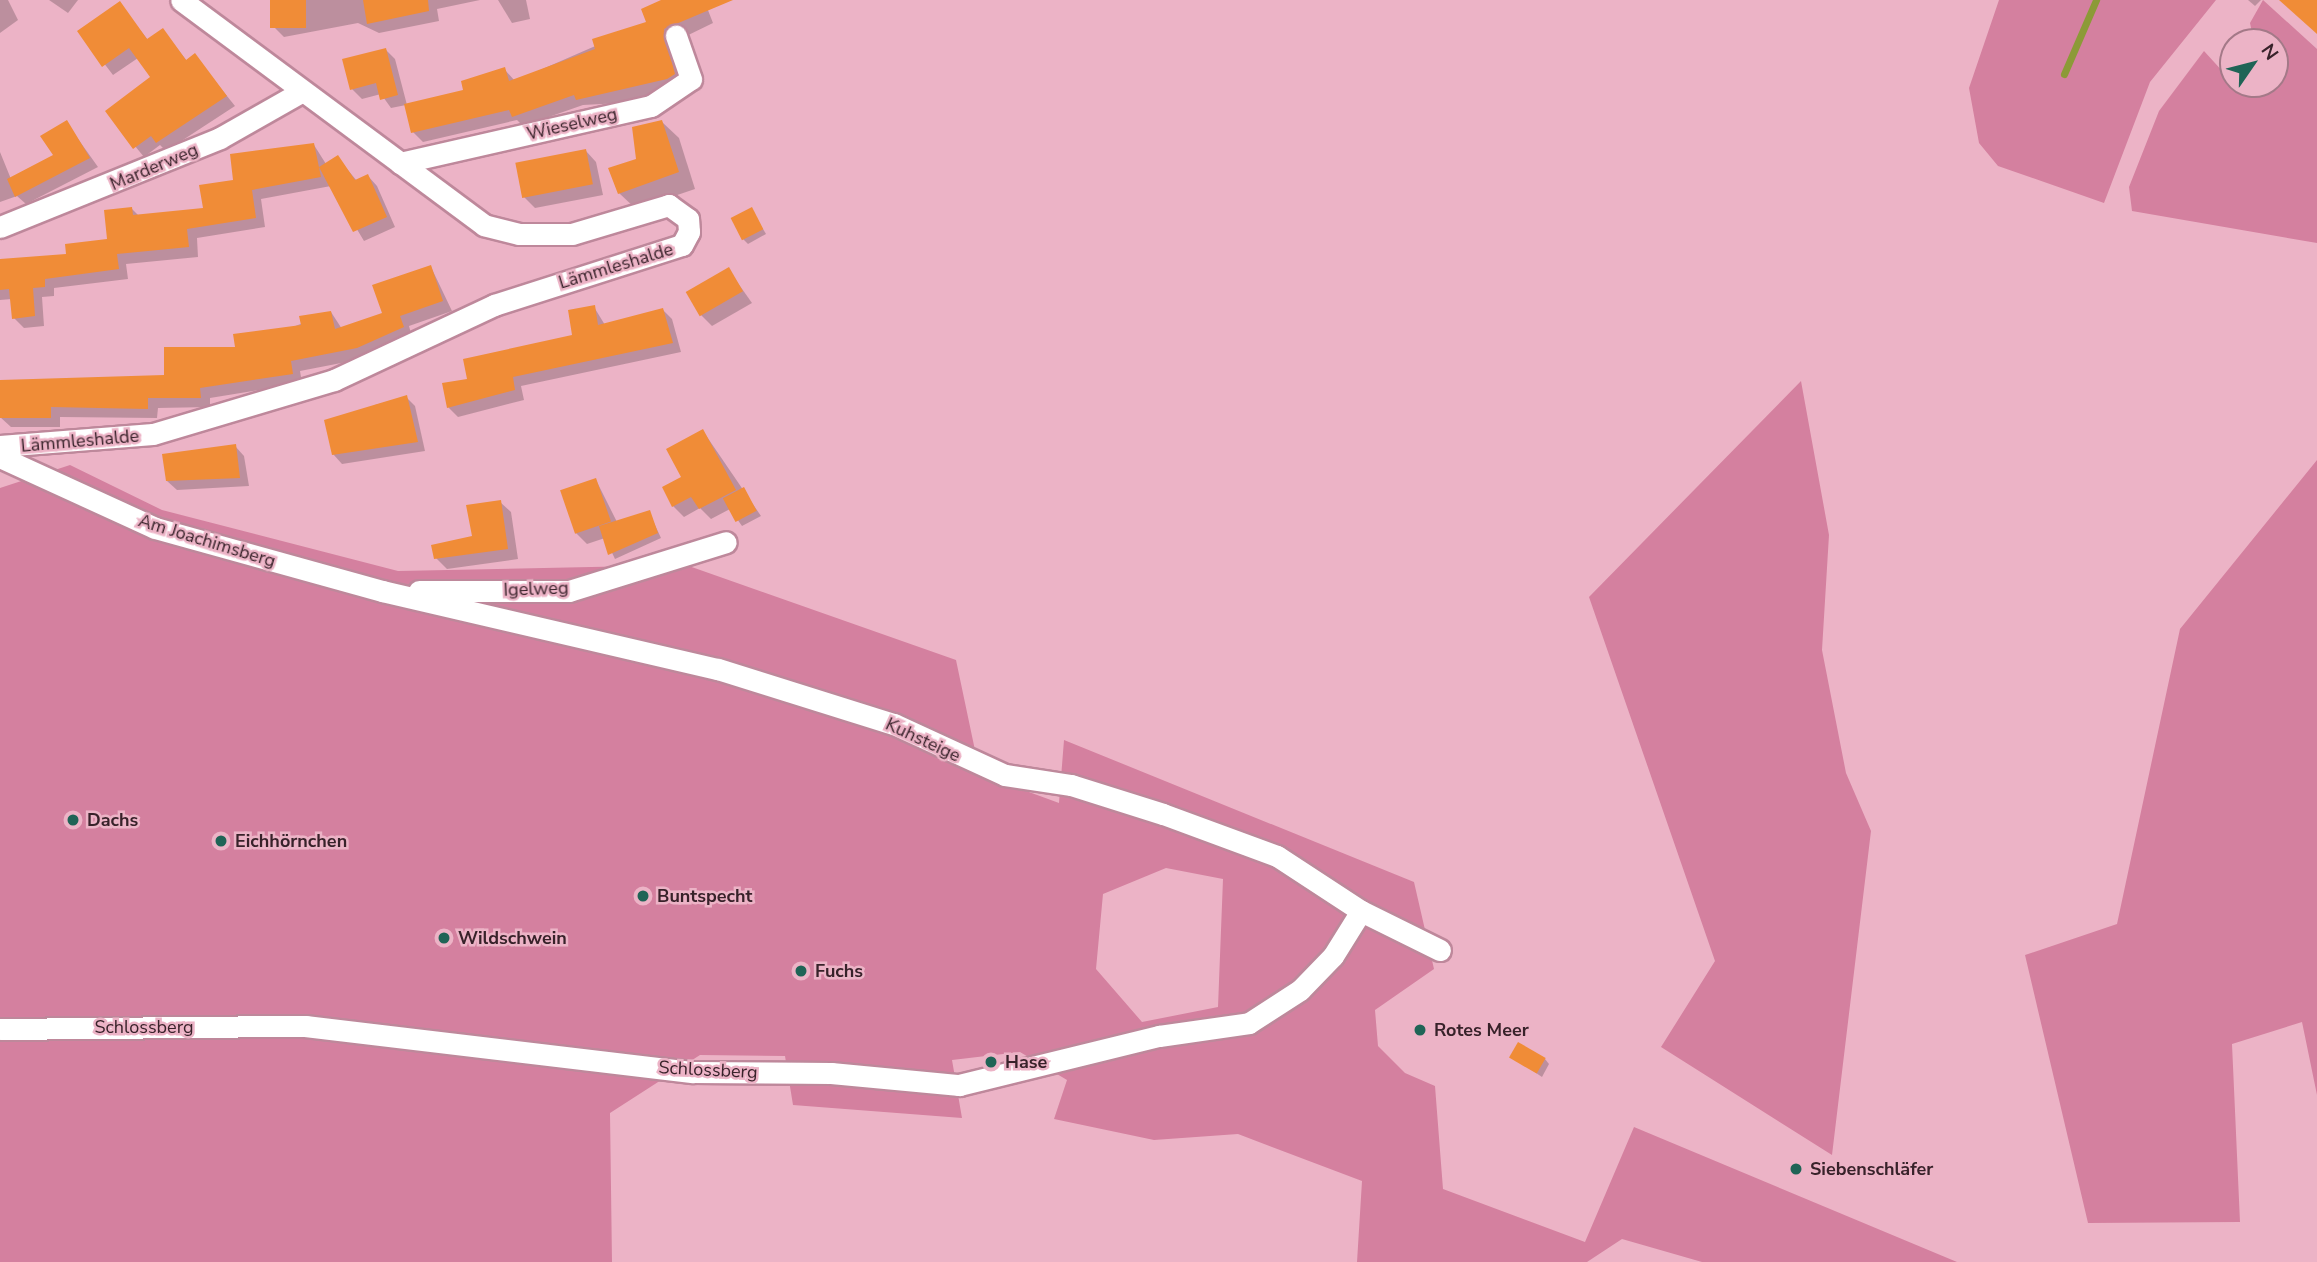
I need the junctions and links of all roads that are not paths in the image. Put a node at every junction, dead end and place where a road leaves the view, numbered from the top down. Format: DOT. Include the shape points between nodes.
graph roads {
  1 [pos="181,0"];
  2 [pos="676,36"];
  3 [pos="301,92"];
  4 [pos="400,163"];
  5 [pos="0,228"];
  6 [pos="0,446"];
  7 [pos="0,457"];
  8 [pos="726,542"];
  9 [pos="382,591"];
  10 [pos="1362,911"];
  11 [pos="1440,950"];
  12 [pos="0,1029"];
  1 -- 3 [label="street, Lämmleshalde"];
  2 -- 4 [label="street, Wieselweg" via="691,79 652,106"];
  3 -- 4 [label="street, Lämmleshalde"];
  3 -- 5 [label="street, Marderweg" via="220,138"];
  4 -- 6 [label="street, Lämmleshalde" via="484,225 520,234 572,234 669,205 688,219 689,232 682,246 492,306 334,380 153,434"];
  7 -- 9 [label="street, Am Joachimsberg" via="155,528"];
  8 -- 9 [label="street, Igelweg" via="569,591"];
  9 -- 10 [label="street, Kuhsteige" via="718,668 855,711 1004,775 1071,785 1277,856"];
  10 -- 11 [label="street, Kuhsteige"];
  10 -- 12 [label="street, Schlossberg" via="1333,956 1300,990 1249,1023 1159,1036 959,1085 831,1073 693,1072 305,1026"];
}
